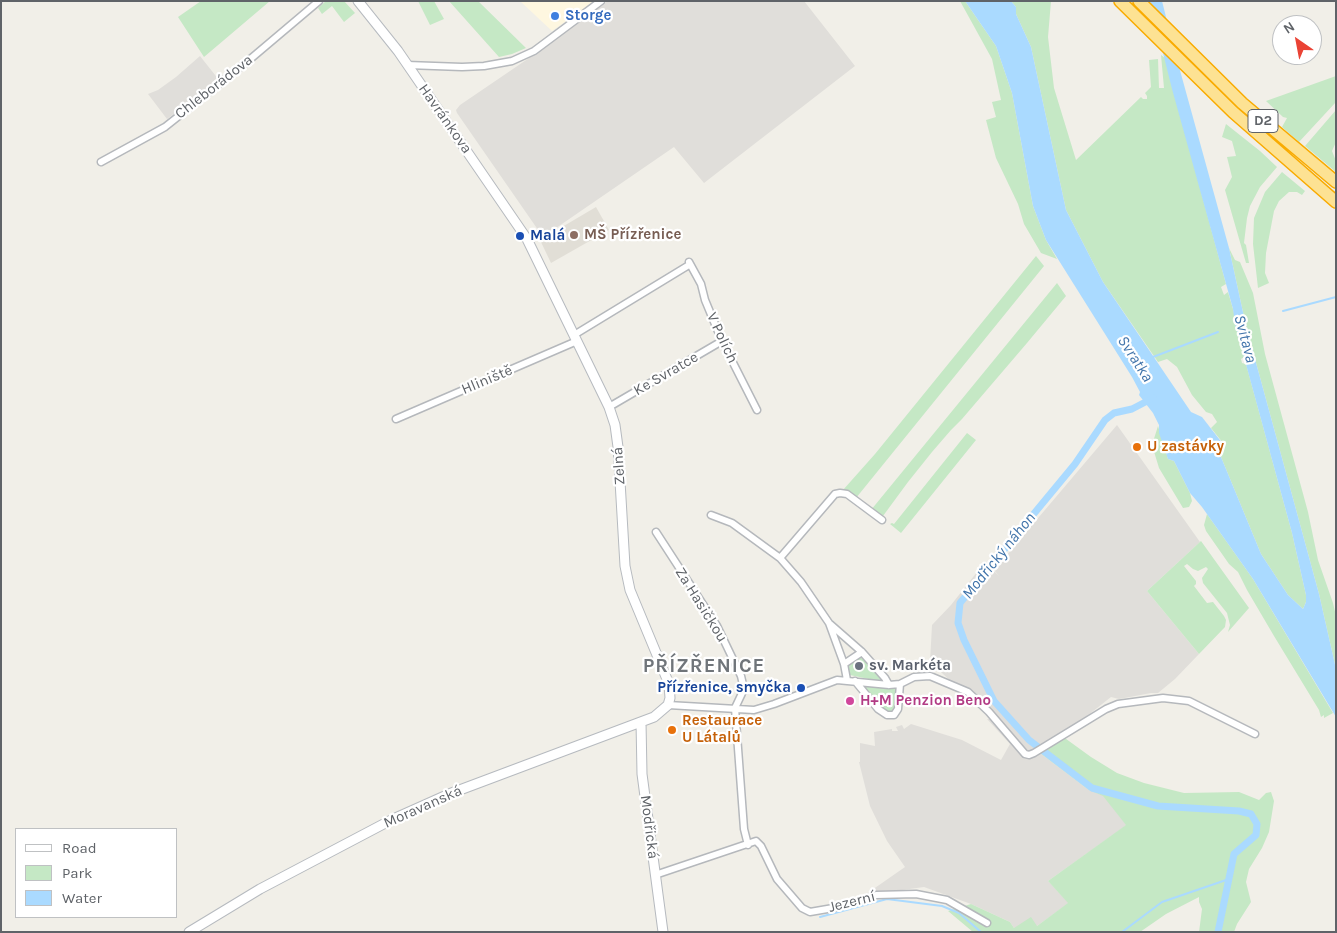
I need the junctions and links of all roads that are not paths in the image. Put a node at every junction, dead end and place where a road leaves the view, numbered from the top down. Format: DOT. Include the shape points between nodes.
graph roads {
  1 [pos="319,1"];
  2 [pos="358,1"];
  3 [pos="601,1"];
  4 [pos="1120,1"];
  5 [pos="1139,1"];
  6 [pos="408,65"];
  7 [pos="101,162"];
  8 [pos="1336,182"];
  9 [pos="1336,202"];
  10 [pos="527,239"];
  11 [pos="576,338"];
  12 [pos="722,341"];
  13 [pos="609,407"];
  14 [pos="758,410"];
  15 [pos="396,419"];
  16 [pos="711,515"];
  17 [pos="882,520"];
  18 [pos="656,532"];
  19 [pos="780,558"];
  20 [pos="829,623"];
  21 [pos="862,652"];
  22 [pos="844,664"];
  23 [pos="847,680"];
  24 [pos="855,681"];
  25 [pos="900,684"];
  26 [pos="889,685"];
  27 [pos="668,705"];
  28 [pos="735,708"];
  29 [pos="641,722"];
  30 [pos="1255,734"];
  31 [pos="748,844"];
  32 [pos="655,875"];
  33 [pos="987,923"];
  34 [pos="189,932"];
  35 [pos="663,932"];
  1 -- 7 [label="street, Chleborádova" via="165,127"];
  2 -- 6 [label="street, Havránkova"];
  3 -- 6 [label="street" via="534,51 512,61 462,67"];
  4 -- 9 [label="highway, D2" via="1233,112"];
  5 -- 8 [label="highway, D2" via="1242,103"];
  6 -- 10 [label="street, Havránkova"];
  10 -- 11 [label="street, Zelná"];
  11 -- 12 [label="street, V Polích" via="689,264 701,284"];
  11 -- 13 [label="street, Zelná"];
  11 -- 15 [label="street, Hliniště"];
  12 -- 13 [label="street, Ke Svratce"];
  12 -- 14 [label="street, V Polích"];
  13 -- 27 [label="street, Zelná" via="618,447 625,566 630,590 669,684"];
  16 -- 19 [label="street" via="732,523"];
  17 -- 19 [label="street" via="847,494 835,494"];
  18 -- 28 [label="street, Za Hasičkou" via="717,626 741,676 744,689"];
  19 -- 20 [label="street"];
  20 -- 21 [label="street"];
  20 -- 22 [label="street"];
  21 -- 22 [label="street"];
  21 -- 26 [label="street"];
  22 -- 23 [label="street"];
  23 -- 24 [label="street"];
  23 -- 28 [label="street" via="837,680 758,710"];
  24 -- 25 [label="street" via="887,715 898,709"];
  24 -- 26 [label="street"];
  25 -- 26 [label="street"];
  25 -- 30 [label="street" via="914,677 930,676 956,685 990,712 1025,754 1034,753 1106,708 1163,698 1190,701"];
  27 -- 28 [label="street"];
  27 -- 29 [label="street, Moravanská" via="654,717"];
  28 -- 31 [label="street" via="744,829"];
  29 -- 32 [label="street, Modřická" via="642,774"];
  29 -- 34 [label="street, Moravanská" via="449,794 393,819 260,888"];
  31 -- 32 [label="street"];
  31 -- 33 [label="street, Jezerní" via="756,842 761,846 777,879 802,908 810,912 876,895 916,894 948,900"];
  32 -- 35 [label="street, Modřická"];
}
